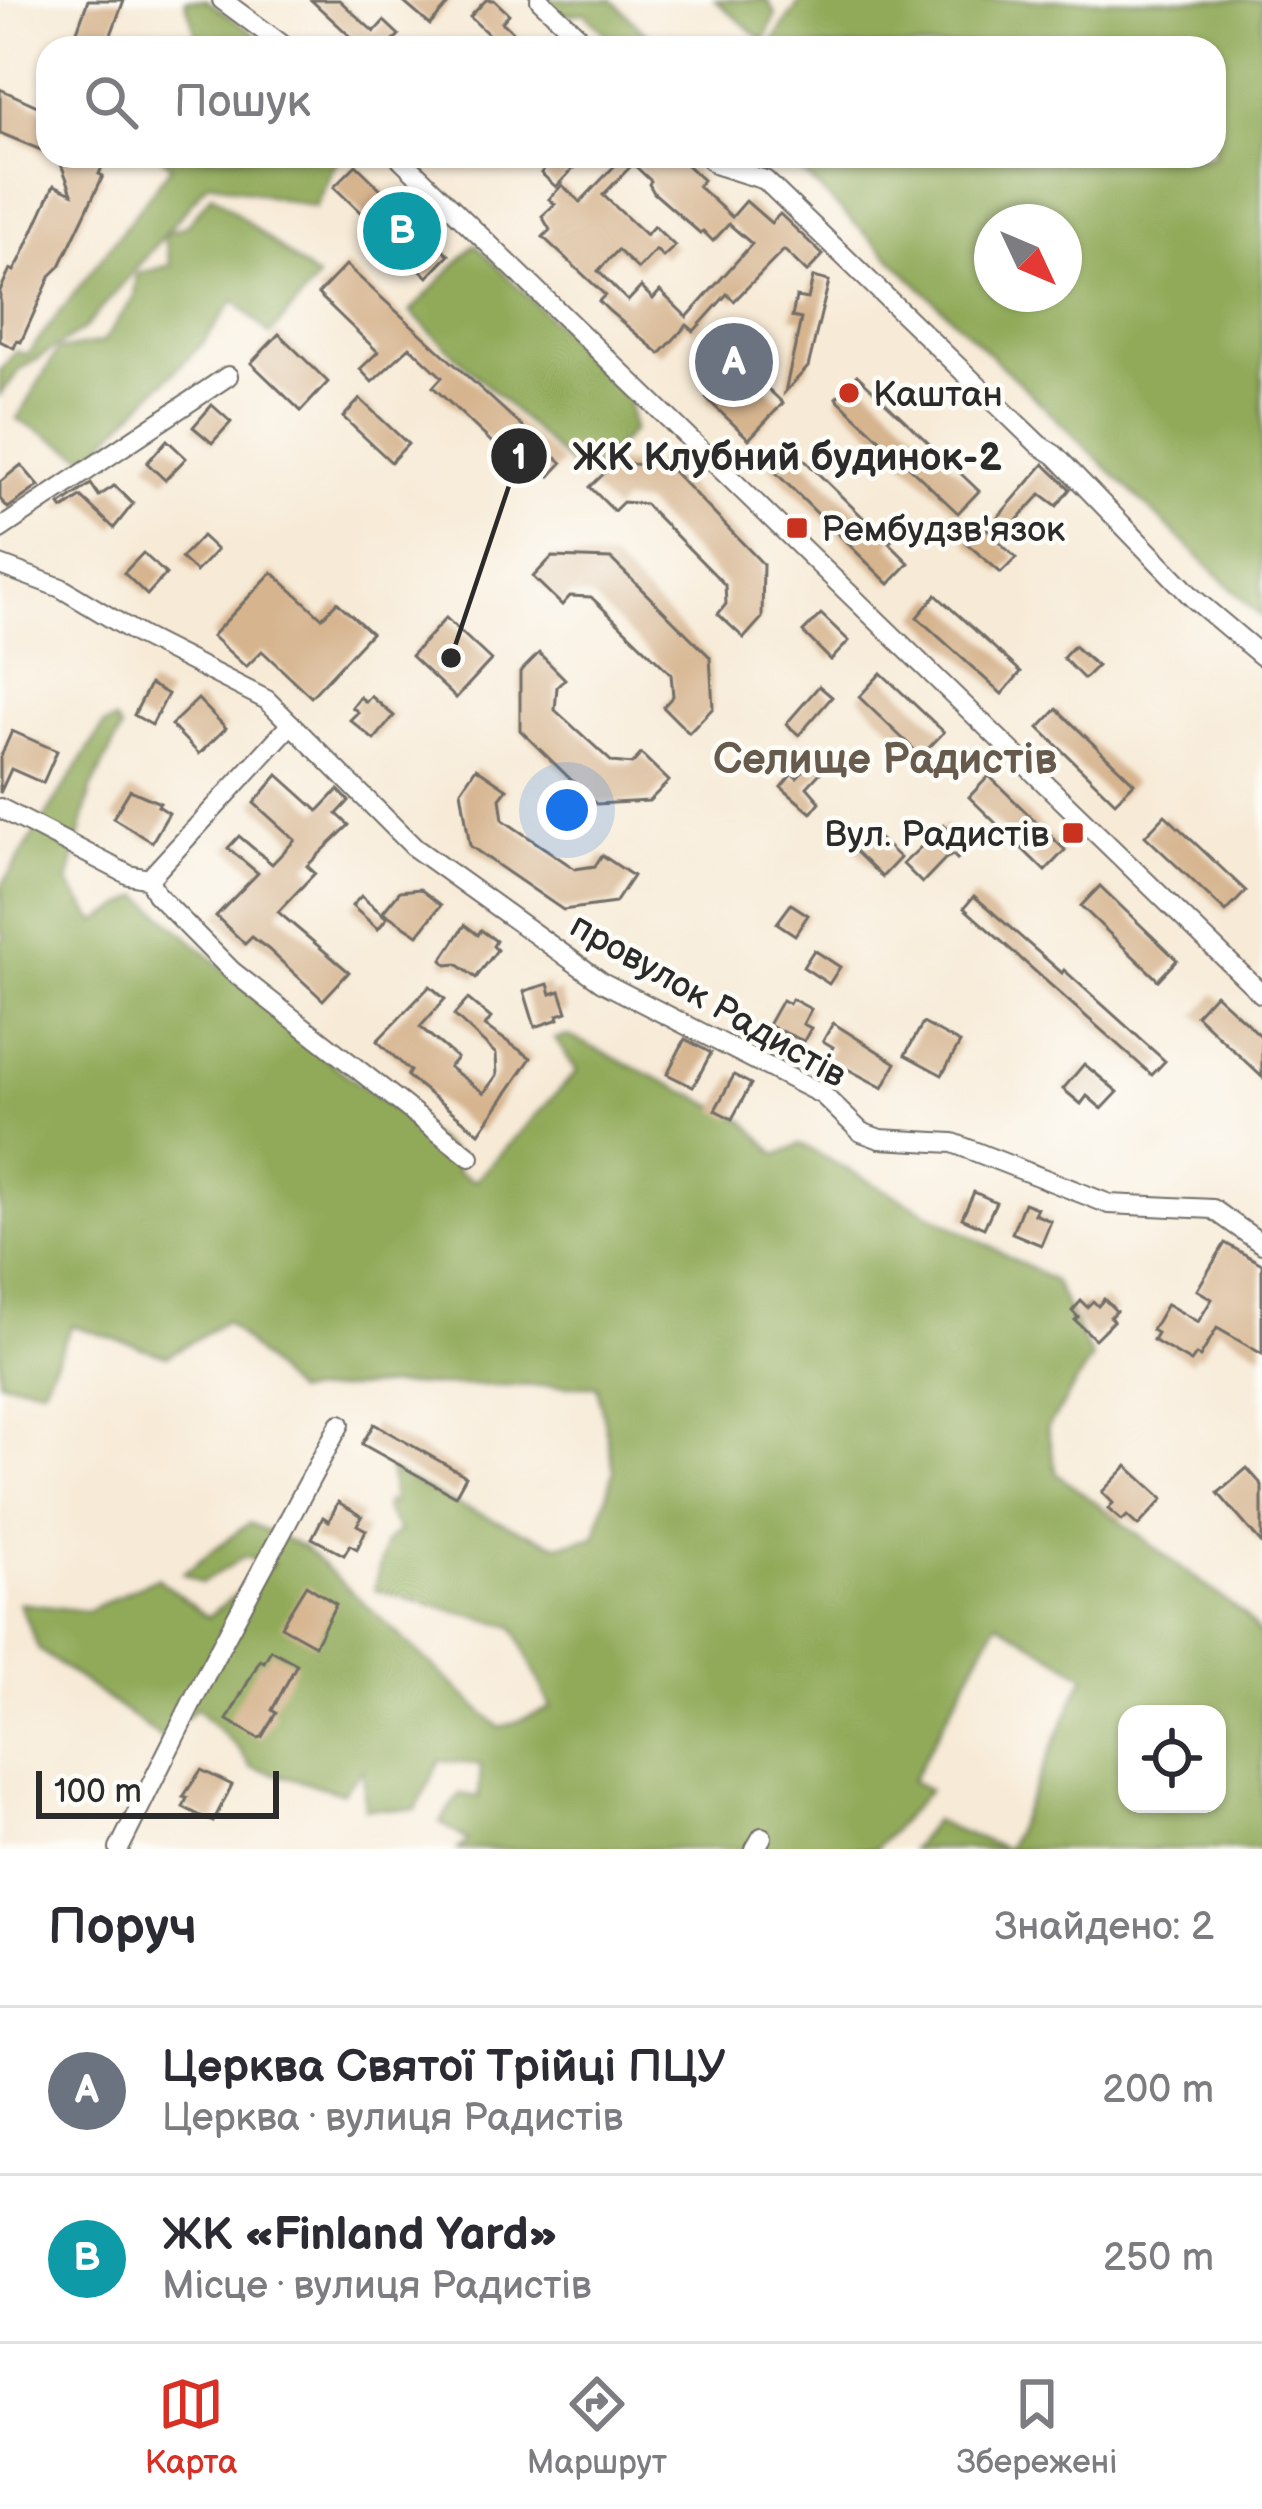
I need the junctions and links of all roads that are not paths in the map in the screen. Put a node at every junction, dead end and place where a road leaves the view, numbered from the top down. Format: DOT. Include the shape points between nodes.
graph roads {
  1 [pos="222,0"];
  2 [pos="540,0"];
  3 [pos="271,36"];
  4 [pos="578,36"];
  5 [pos="410,168"];
  6 [pos="726,168"];
  7 [pos="228,376"];
  8 [pos="0,529"];
  9 [pos="0,565"];
  10 [pos="1262,656"];
  11 [pos="291,724"];
  12 [pos="0,808"];
  13 [pos="149,879"];
  14 [pos="1262,994"];
  15 [pos="470,1157"];
  16 [pos="1262,1244"];
  17 [pos="340,1424"];
  18 [pos="118,1849"];
  1 -- 3 [label="street"];
  2 -- 4 [label="street"];
  5 -- 14 [label="street"];
  6 -- 10 [label="street" via="765,180 1055,455 1192,598"];
  7 -- 8 [label="street"];
  9 -- 11 [label="street, провулок Радистів" via="61,588 266,700"];
  11 -- 13 [label="street"];
  11 -- 16 [label="street, провулок Радистів" via="415,848 583,969 823,1095 861,1132 953,1143 1108,1204 1213,1210"];
  12 -- 13 [label="street"];
  13 -- 15 [label="street" via="232,971"];
  17 -- 18 [label="street"];
}
